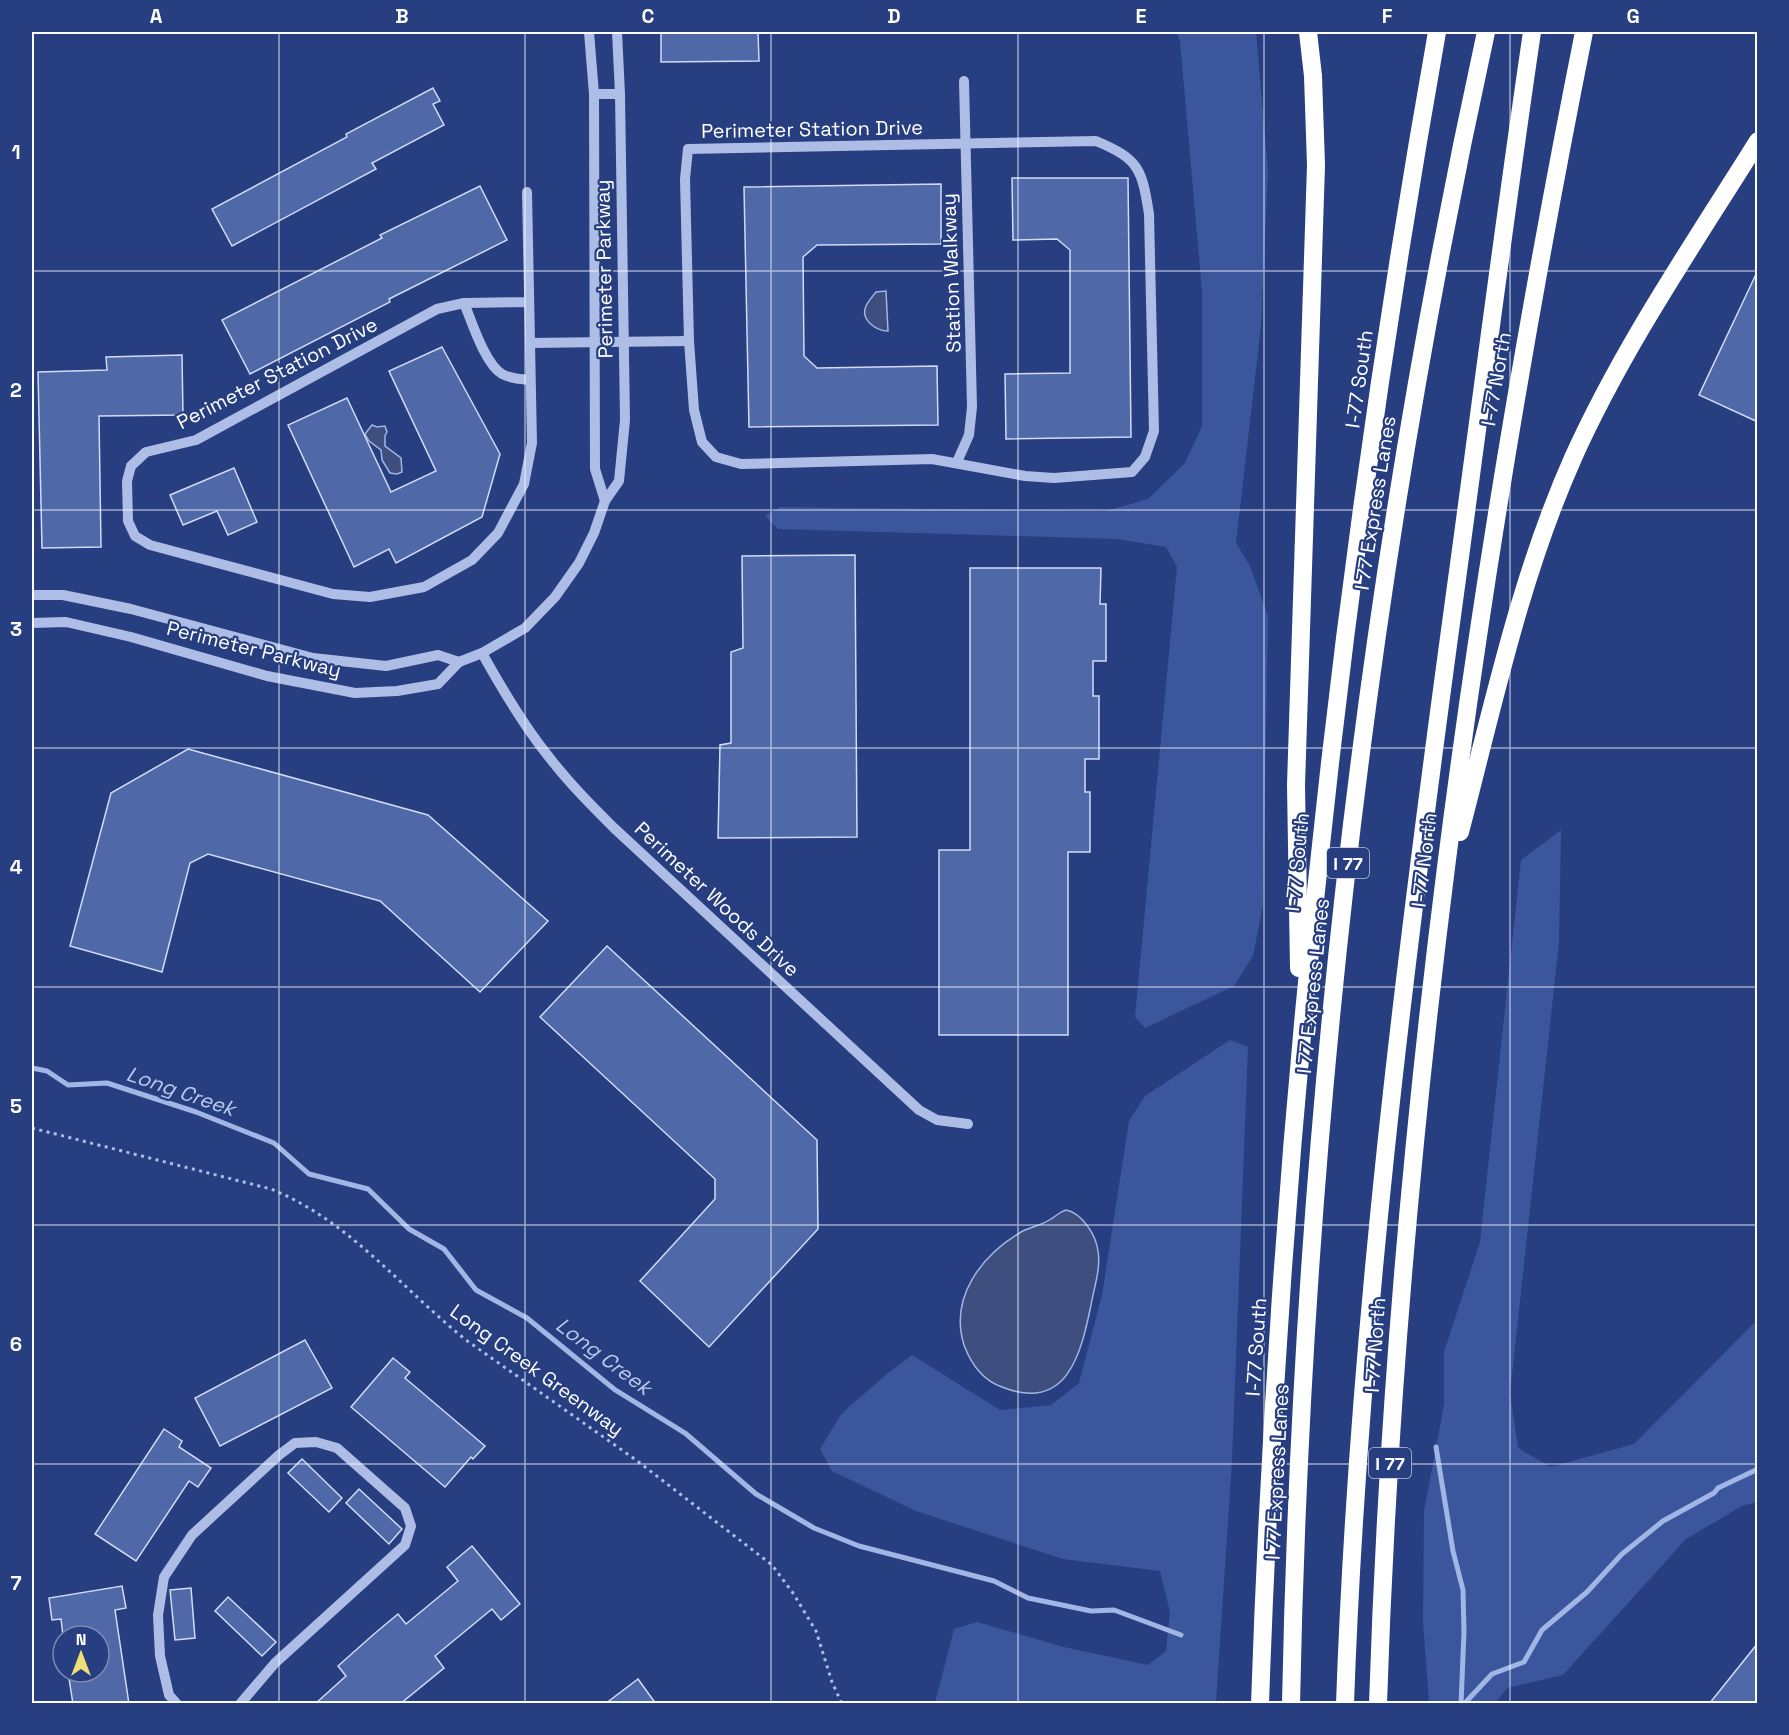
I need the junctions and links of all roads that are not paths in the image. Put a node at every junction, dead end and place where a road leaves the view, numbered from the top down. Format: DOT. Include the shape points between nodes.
graph roads {
  1 [pos="589,32"];
  2 [pos="617,32"];
  3 [pos="1308,32"];
  4 [pos="1437,32"];
  5 [pos="1486,32"];
  6 [pos="1532,32"];
  7 [pos="1584,32"];
  8 [pos="964,81"];
  9 [pos="594,94"];
  10 [pos="620,94"];
  11 [pos="1758,141"];
  12 [pos="966,144"];
  13 [pos="527,192"];
  14 [pos="529,302"];
  15 [pos="464,303"];
  16 [pos="689,341"];
  17 [pos="623,342"];
  18 [pos="530,343"];
  19 [pos="595,343"];
  20 [pos="530,380"];
  21 [pos="957,462"];
  22 [pos="605,501"];
  23 [pos="32,595"];
  24 [pos="32,623"];
  25 [pos="482,653"];
  26 [pos="459,662"];
  27 [pos="1440,909"];
  28 [pos="1301,1056"];
  29 [pos="968,1124"];
  30 [pos="177,1704"];
  31 [pos="240,1704"];
  32 [pos="1260,1704"];
  33 [pos="1291,1704"];
  34 [pos="1346,1704"];
  35 [pos="1378,1704"];
  1 -- 9 [label="street, Perimeter Parkway"];
  2 -- 10 [label="street, Perimeter Parkway"];
  3 -- 28 [label="highway" via="1316,165 1296,785"];
  4 -- 28 [label="highway, I-77 South / I 77" via="1358,546 1325,807"];
  5 -- 33 [label="highway, I 77 Express Lanes / I 77" via="1408,438 1353,822 1327,1069 1308,1306"];
  6 -- 34 [label="highway, I 77" via="1395,1068 1359,1443"];
  7 -- 27 [label="highway, I-77 North / I 77" via="1508,442"];
  8 -- 12 [label="street, Station Walkway"];
  9 -- 10 [label="street"];
  9 -- 19 [label="street, Perimeter Parkway"];
  10 -- 17 [label="street, Perimeter Parkway"];
  11 -- 27 [label="highway" via="1619,367 1556,501 1510,638"];
  12 -- 16 [label="street, Perimeter Station Drive" via="688,149 685,179"];
  12 -- 21 [label="street, Station Walkway" via="972,407 969,435"];
  12 -- 21 [label="street, Perimeter Station Drive" via="1096,141 1120,151 1136,166 1145,186 1149,214 1154,431 1145,457 1132,472 1054,478"];
  13 -- 14 [label="street, Perimeter Station Drive"];
  14 -- 15 [label="street, Perimeter Station Drive"];
  14 -- 18 [label="street, Perimeter Station Drive"];
  15 -- 20 [label="street" via="495,370 508,377"];
  15 -- 20 [label="street, Perimeter Station Drive" via="437,309 196,440 146,452 131,466 127,481 128,520 135,536 150,545 333,594 370,597 424,587 472,560 498,533 524,484 532,444"];
  16 -- 17 [label="street"];
  16 -- 21 [label="street, Perimeter Station Drive" via="694,410 702,442 716,457 741,464 897,459"];
  17 -- 19 [label="street"];
  17 -- 22 [label="street, Perimeter Parkway" via="625,420 621,467 619,481"];
  18 -- 19 [label="street"];
  18 -- 20 [label="street, Perimeter Station Drive"];
  19 -- 22 [label="street, Perimeter Parkway" via="595,469"];
  22 -- 25 [label="street, Perimeter Parkway" via="579,563 555,597 525,628"];
  23 -- 26 [label="street, Perimeter Parkway" via="63,595 131,609 313,658 386,666 438,655"];
  24 -- 26 [label="street, Perimeter Parkway" via="66,622 267,676 355,693 438,684"];
  25 -- 26 [label="street, Perimeter Parkway"];
  25 -- 29 [label="street, Perimeter Woods Drive" via="548,756 614,828 919,1110 937,1120"];
  27 -- 35 [label="highway, I-77 North / I 77" via="1407,1222 1389,1469"];
  28 -- 32 [label="highway, I-77 South / I 77" via="1277,1373"];
  30 -- 31 [label="street" via="169,1695 160,1656 158,1615 164,1578 192,1535 279,1455 295,1443 316,1442 337,1448 405,1508 411,1526 405,1545 275,1663"];
}
